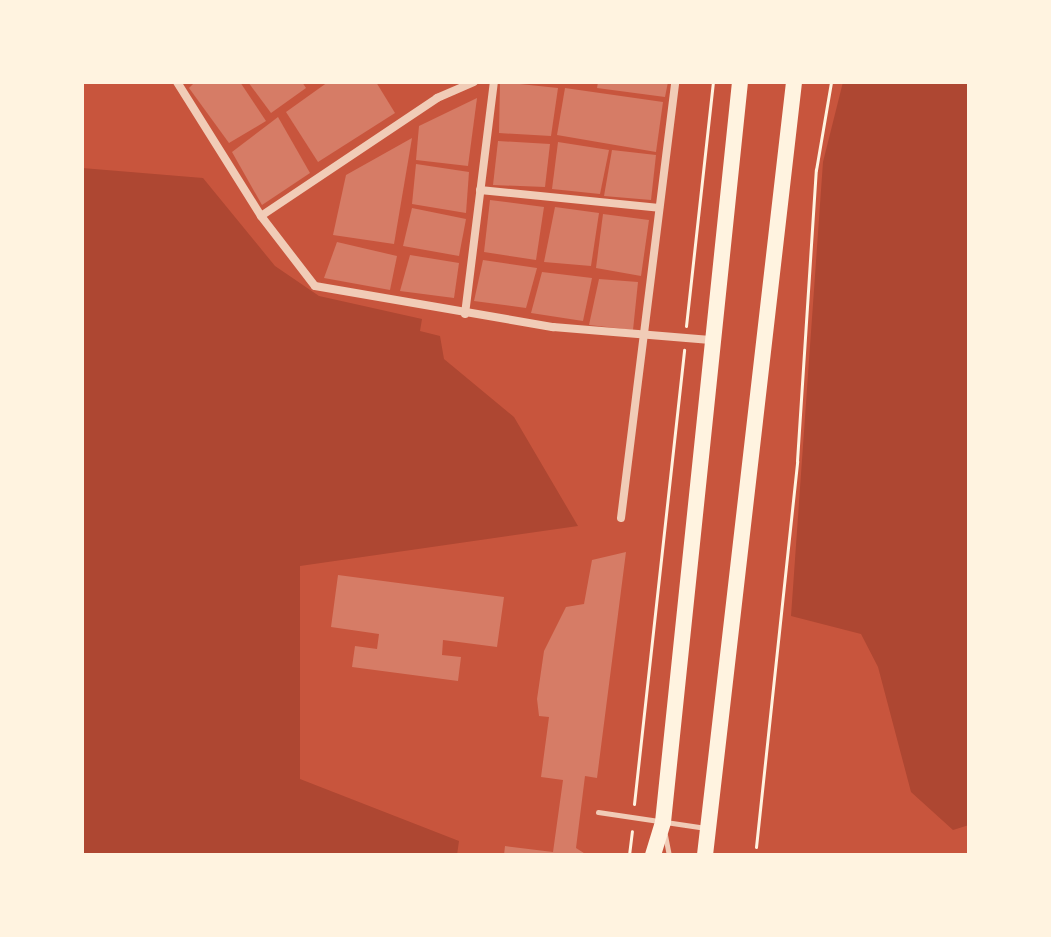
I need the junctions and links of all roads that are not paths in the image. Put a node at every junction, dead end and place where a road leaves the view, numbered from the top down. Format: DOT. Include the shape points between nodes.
graph roads {
  1 [pos="178,82"];
  2 [pos="474,82"];
  3 [pos="494,82"];
  4 [pos="675,82"];
  5 [pos="740,82"];
  6 [pos="794,82"];
  7 [pos="480,190"];
  8 [pos="659,208"];
  9 [pos="261,216"];
  10 [pos="465,314"];
  11 [pos="640,337"];
  12 [pos="710,340"];
  13 [pos="621,518"];
  14 [pos="598,812"];
  15 [pos="663,822"];
  16 [pos="707,828"];
  17 [pos="653,855"];
  18 [pos="669,855"];
  19 [pos="705,855"];
  1 -- 9 [label="street"];
  2 -- 9 [label="street" via="437,98"];
  3 -- 7 [label="street"];
  4 -- 8 [label="street"];
  5 -- 12 [label="main road"];
  6 -- 16 [label="main road"];
  7 -- 8 [label="street"];
  7 -- 10 [label="street"];
  8 -- 11 [label="street"];
  9 -- 10 [label="street" via="315,286"];
  10 -- 11 [label="street"];
  11 -- 12 [label="street"];
  11 -- 13 [label="street"];
  12 -- 15 [label="main road"];
  14 -- 15 [label="lane"];
  15 -- 16 [label="lane"];
  15 -- 17 [label="main road"];
  15 -- 18 [label="lane"];
  16 -- 19 [label="main road"];
}
